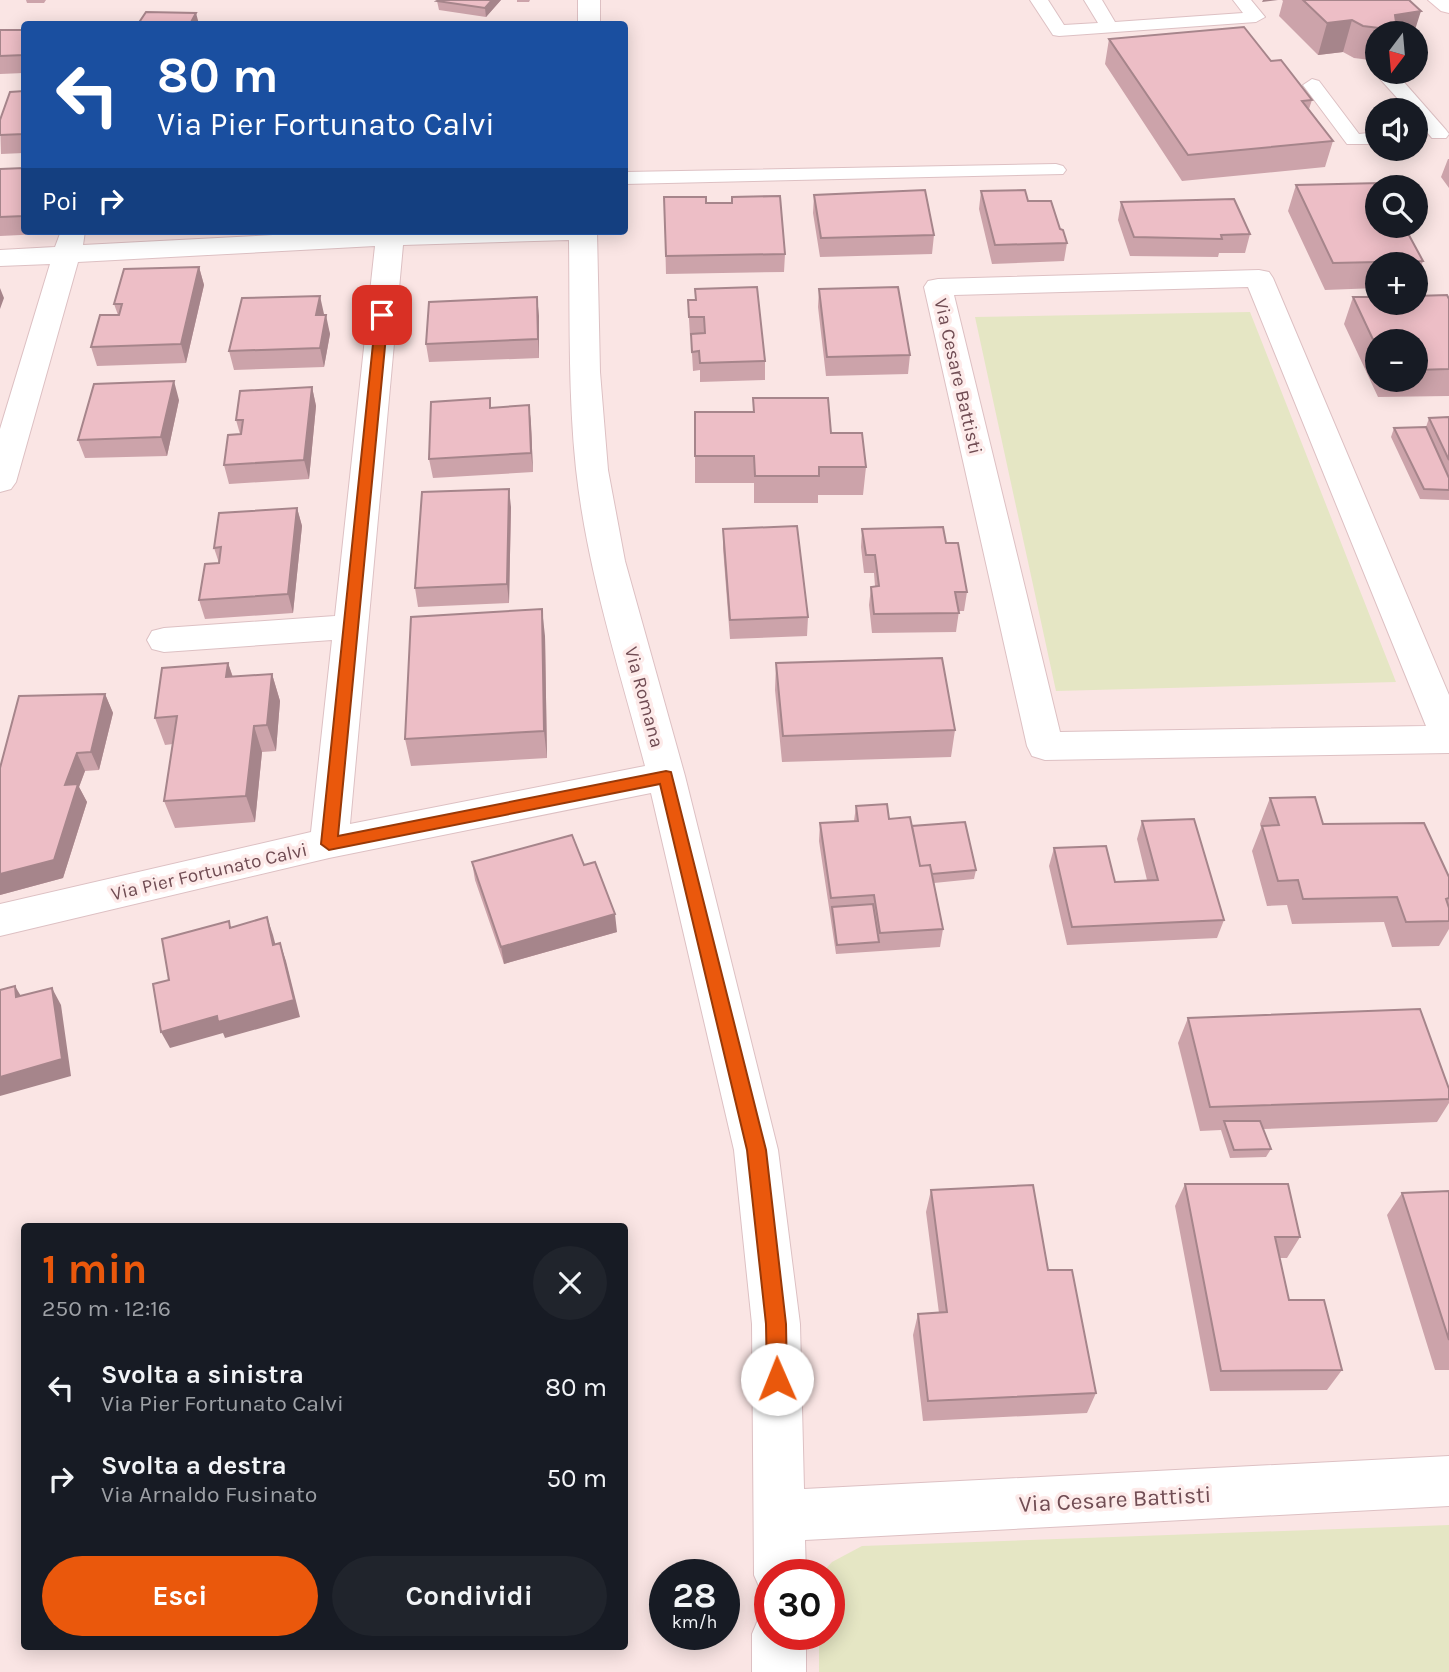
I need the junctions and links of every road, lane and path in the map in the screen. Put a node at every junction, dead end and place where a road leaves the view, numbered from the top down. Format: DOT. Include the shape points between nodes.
graph roads {
  1 [pos="589,0"];
  2 [pos="1039,0"];
  3 [pos="1093,0"];
  4 [pos="1168,0"];
  5 [pos="1242,0"];
  6 [pos="1439,0"];
  7 [pos="1449,6"];
  8 [pos="589,21"];
  9 [pos="1184,22"];
  10 [pos="1110,28"];
  11 [pos="1396,84"];
  12 [pos="1312,85"];
  13 [pos="1444,133"];
  14 [pos="1365,139"];
  15 [pos="1056,170"];
  16 [pos="628,178"];
  17 [pos="454,235"];
  18 [pos="583,235"];
  19 [pos="390,237"];
  20 [pos="69,243"];
  21 [pos="0,258"];
  22 [pos="0,482"];
  23 [pos="349,627"];
  24 [pos="164,640"];
  25 [pos="1449,739"];
  26 [pos="666,776"];
  27 [pos="329,844"];
  28 [pos="0,920"];
  29 [pos="1449,1481"];
  30 [pos="780,1516"];
  31 [pos="779,1559"];
  32 [pos="779,1650"];
  33 [pos="779,1672"];
  1 -- 8 [label="street"];
  2 -- 10 [label="lane" via="1059,31"];
  3 -- 10 [label="lane"];
  4 -- 9 [label="lane"];
  5 -- 9 [label="lane" via="1256,17"];
  6 -- 7 [label="street"];
  9 -- 10 [label="lane"];
  11 -- 13 [label="lane"];
  12 -- 14 [label="lane" via="1354,140"];
  15 -- 16 [label="lane"];
  17 -- 19 [label="street"];
  18 -- 26 [label="street, Via Romana" via="592,470 608,561"];
  19 -- 20 [label="street"];
  19 -- 23 [label="street"];
  20 -- 21 [label="street"];
  20 -- 22 [label="street"];
  23 -- 24 [label="street"];
  23 -- 27 [label="street"];
  25 -- 25 [label="street, Via Cesare Battisti" via="1259,278 938,287 1045,746"];
  26 -- 27 [label="street, Via Pier Fortunato Calvi"];
  26 -- 30 [label="street, Via Romana" via="757,1150 776,1324"];
  27 -- 28 [label="street, Via Pier Fortunato Calvi"];
  29 -- 30 [label="street, Via Cesare Battisti"];
  30 -- 31 [label="street, Via Romana"];
  32 -- 33 [label="street"];
}
